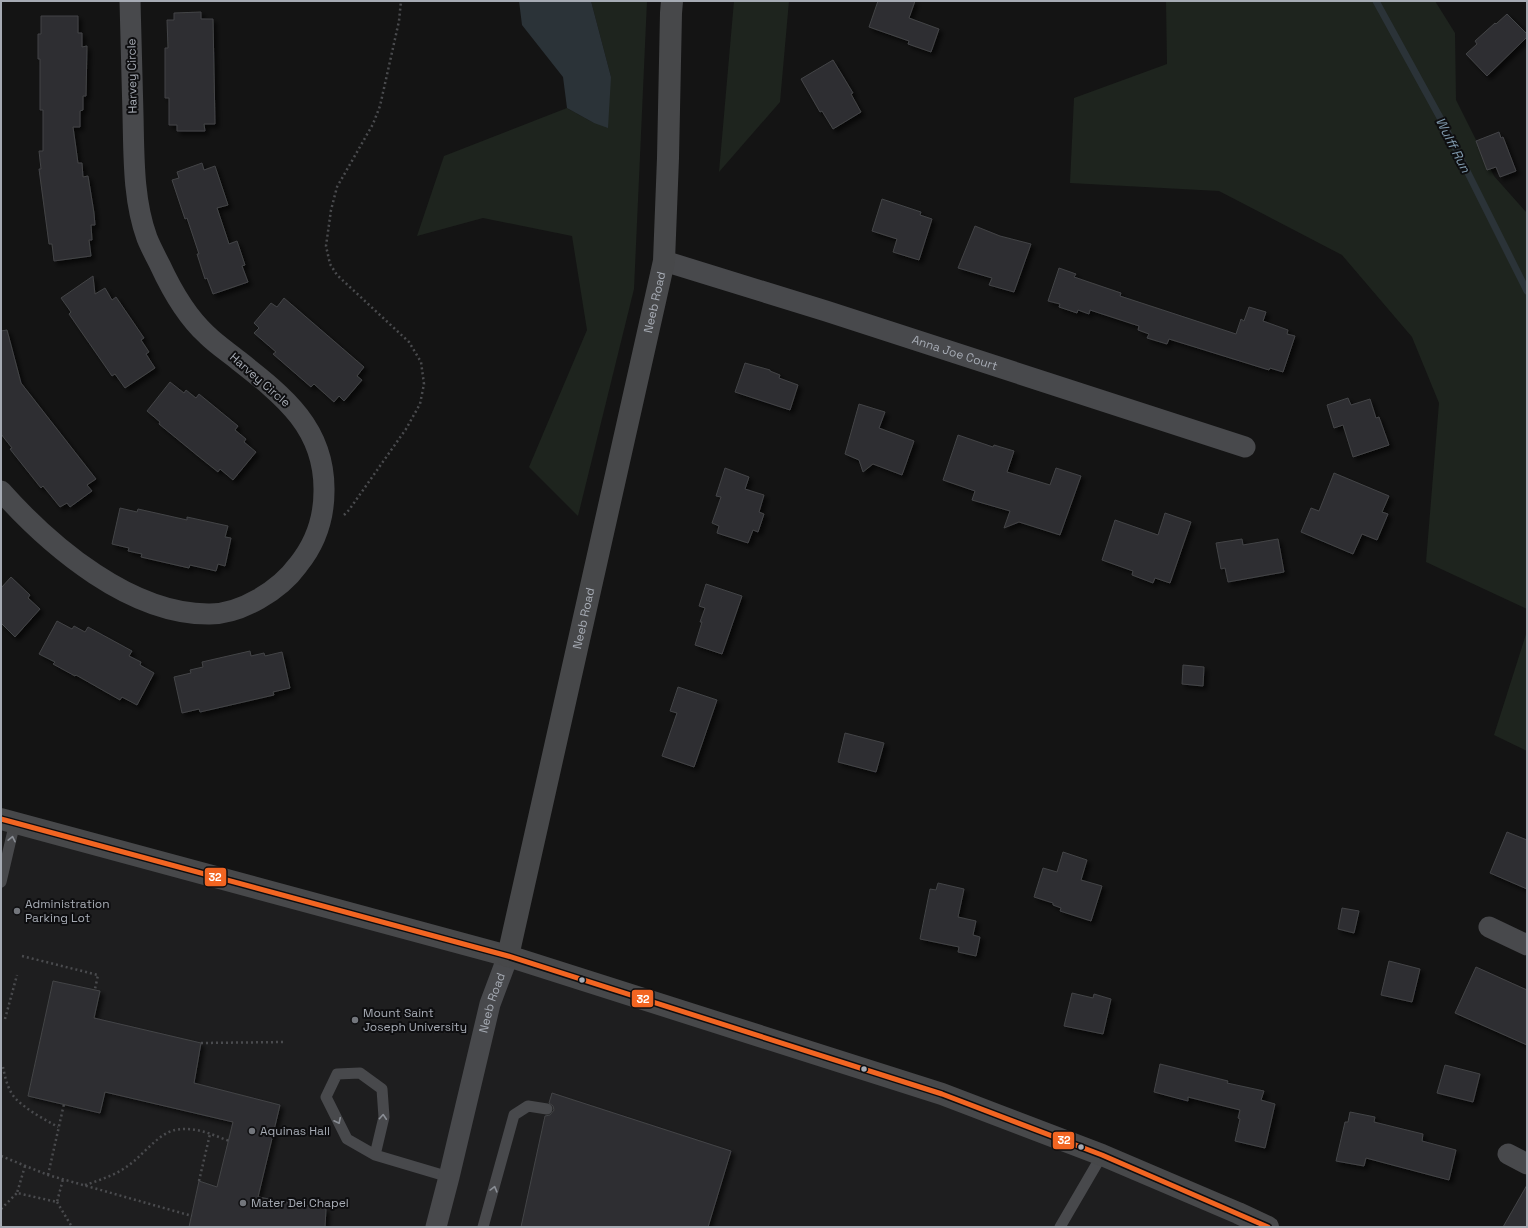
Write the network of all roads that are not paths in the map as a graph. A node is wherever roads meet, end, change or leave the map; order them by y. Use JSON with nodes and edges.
{"nodes":[{"id":1,"x":130,"y":1,"type":"edge"},
{"id":2,"x":672,"y":1,"type":"edge"},
{"id":3,"x":664,"y":261,"type":"junction"},
{"id":4,"x":1245,"y":447,"type":"dead end"},
{"id":5,"x":1,"y":492,"type":"edge"},
{"id":6,"x":8,"y":821,"type":"edge"},
{"id":7,"x":1,"y":882,"type":"edge"},
{"id":8,"x":1488,"y":927,"type":"dead end"},
{"id":9,"x":1527,"y":945,"type":"edge"},
{"id":10,"x":508,"y":956,"type":"junction"},
{"id":11,"x":547,"y":1109,"type":"dead end"},
{"id":12,"x":1508,"y":1154,"type":"dead end"},
{"id":13,"x":375,"y":1155,"type":"junction"},
{"id":14,"x":1102,"y":1155,"type":"junction"},
{"id":15,"x":1527,"y":1164,"type":"edge"},
{"id":16,"x":449,"y":1178,"type":"junction"},
{"id":17,"x":436,"y":1227,"type":"edge"},
{"id":18,"x":485,"y":1227,"type":"edge"},
{"id":19,"x":1060,"y":1227,"type":"edge"},
{"id":20,"x":1268,"y":1227,"type":"edge"}],
"edges":[{"from":1,"to":5,"type":"street","name":"Harvey Circle"},
{"from":2,"to":3,"type":"street","name":"Neeb Road"},
{"from":3,"to":4,"type":"street","name":"Anna Joe Court"},
{"from":3,"to":10,"type":"street","name":"Neeb Road"},
{"from":7,"to":6,"type":"lane","one_way":true},
{"from":6,"to":10,"type":"street"},
{"from":8,"to":9,"type":"street"},
{"from":10,"to":14,"type":"street"},
{"from":10,"to":16,"type":"street","name":"Neeb Road"},
{"from":18,"to":11,"type":"lane","one_way":true},
{"from":12,"to":15,"type":"street"},
{"from":13,"to":13,"type":"lane","one_way":true},
{"from":13,"to":16,"type":"lane"},
{"from":14,"to":19,"type":"lane"},
{"from":14,"to":20,"type":"street"},
{"from":16,"to":17,"type":"street","name":"Neeb Road"}]}
